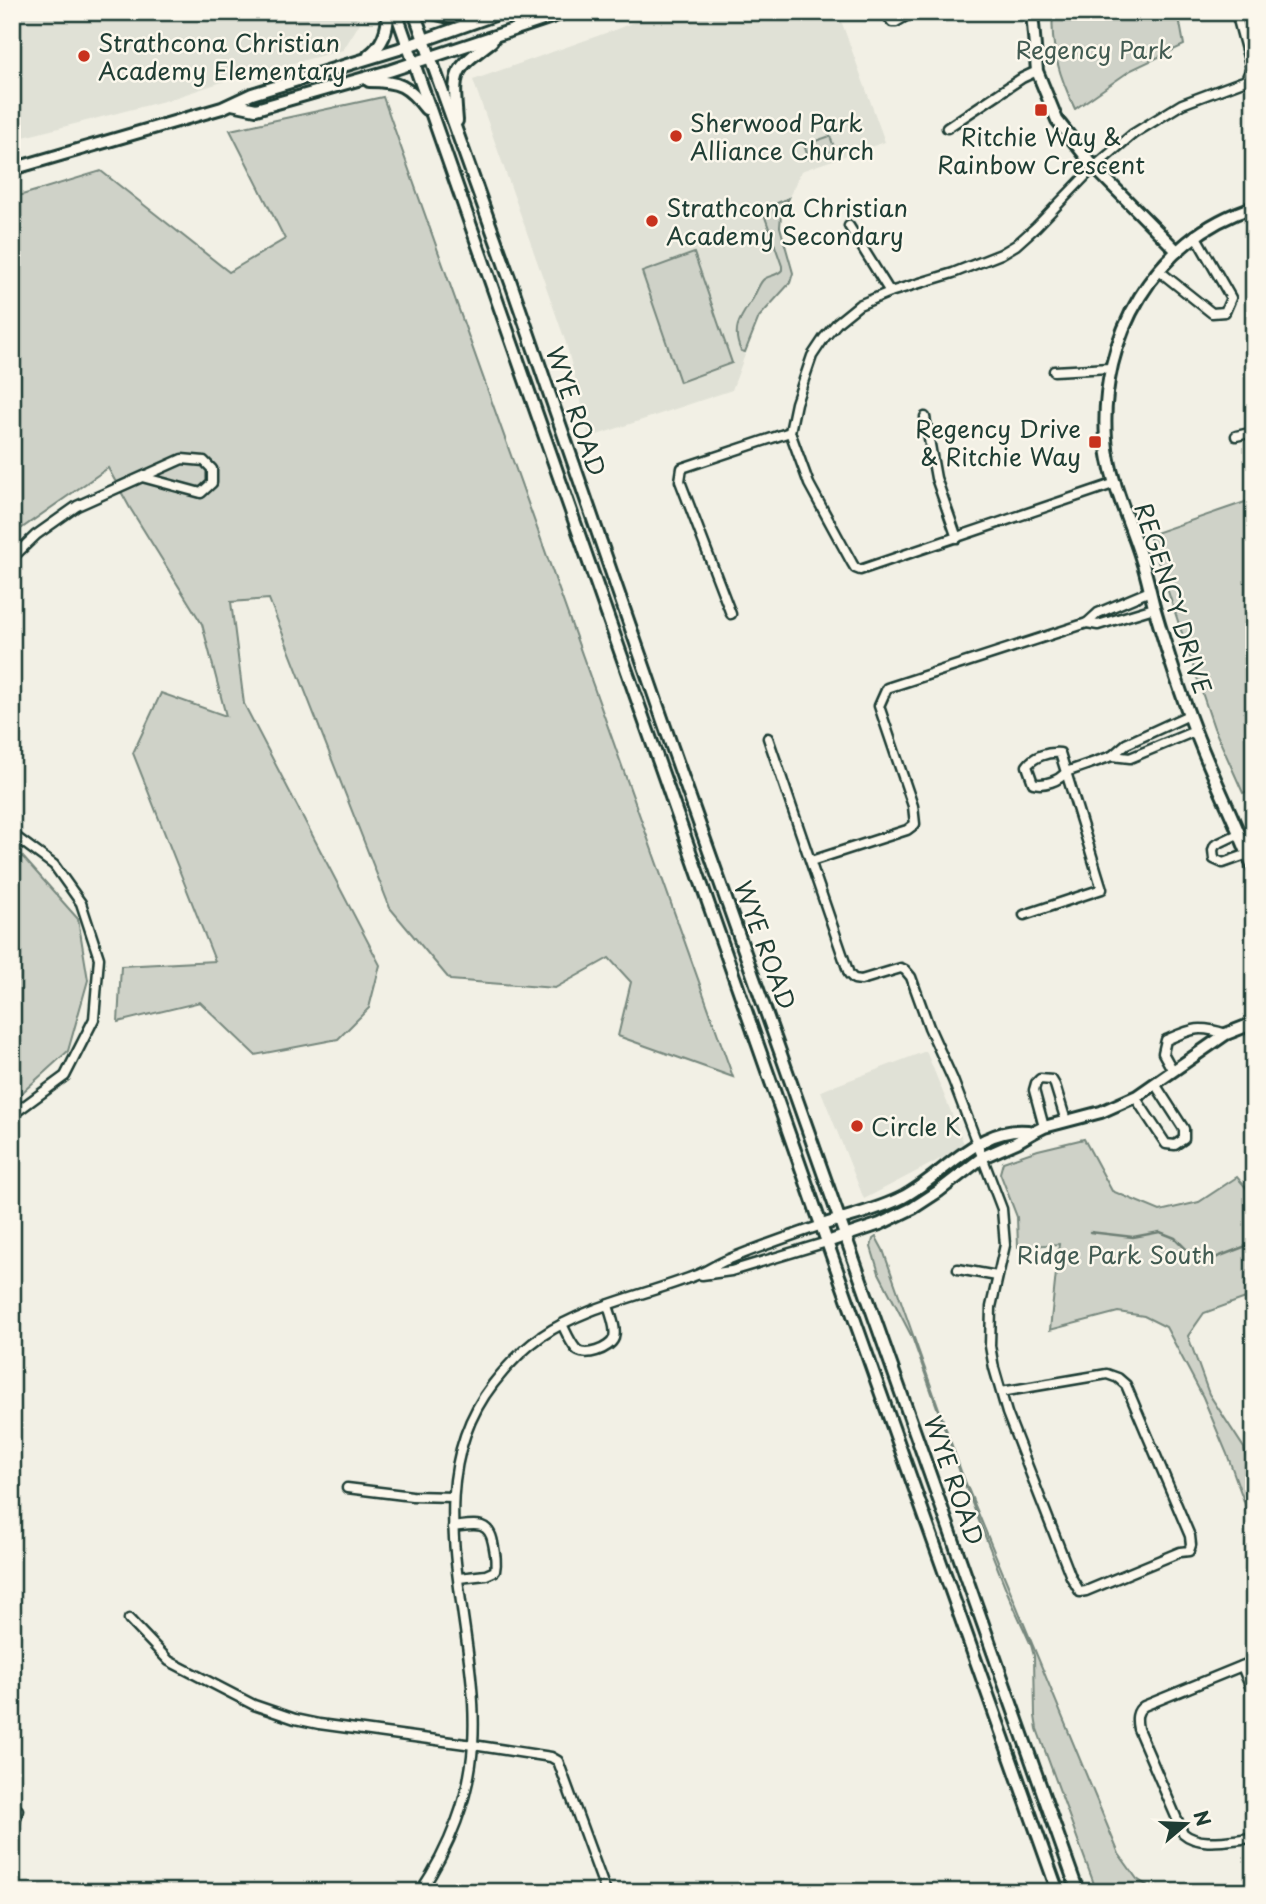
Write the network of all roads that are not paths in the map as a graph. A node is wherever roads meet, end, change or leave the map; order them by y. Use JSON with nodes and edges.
{"nodes":[{"id":1,"x":388,"y":12,"type":"edge"},
{"id":2,"x":396,"y":12,"type":"edge"},
{"id":3,"x":414,"y":12,"type":"edge"},
{"id":4,"x":428,"y":12,"type":"edge"},
{"id":5,"x":503,"y":12,"type":"edge"},
{"id":6,"x":567,"y":12,"type":"edge"},
{"id":7,"x":885,"y":12,"type":"edge"},
{"id":8,"x":913,"y":12,"type":"edge"},
{"id":9,"x":1032,"y":12,"type":"edge"},
{"id":10,"x":1236,"y":12,"type":"edge"},
{"id":11,"x":491,"y":17,"type":"junction"},
{"id":12,"x":498,"y":36,"type":"junction"},
{"id":13,"x":425,"y":40,"type":"junction"},
{"id":14,"x":407,"y":46,"type":"junction"},
{"id":15,"x":431,"y":58,"type":"junction"},
{"id":16,"x":361,"y":61,"type":"junction"},
{"id":17,"x":414,"y":64,"type":"junction"},
{"id":18,"x":1037,"y":71,"type":"junction"},
{"id":19,"x":359,"y":80,"type":"junction"},
{"id":20,"x":232,"y":104,"type":"junction"},
{"id":21,"x":432,"y":115,"type":"junction"},
{"id":22,"x":947,"y":128,"type":"dead end"},
{"id":23,"x":457,"y":135,"type":"junction"},
{"id":24,"x":1094,"y":167,"type":"junction"},
{"id":25,"x":12,"y":169,"type":"edge"},
{"id":26,"x":1254,"y":207,"type":"edge"},
{"id":27,"x":849,"y":226,"type":"dead end"},
{"id":28,"x":1195,"y":236,"type":"junction"},
{"id":29,"x":1177,"y":251,"type":"junction"},
{"id":30,"x":1158,"y":270,"type":"junction"},
{"id":31,"x":890,"y":292,"type":"junction"},
{"id":32,"x":1110,"y":368,"type":"junction"},
{"id":33,"x":1054,"y":371,"type":"dead end"},
{"id":34,"x":925,"y":417,"type":"dead end"},
{"id":35,"x":790,"y":432,"type":"junction"},
{"id":36,"x":1254,"y":432,"type":"edge"},
{"id":37,"x":1236,"y":436,"type":"dead end"},
{"id":38,"x":142,"y":477,"type":"junction"},
{"id":39,"x":1116,"y":483,"type":"junction"},
{"id":40,"x":957,"y":538,"type":"junction"},
{"id":41,"x":12,"y":558,"type":"edge"},
{"id":42,"x":1150,"y":591,"type":"junction"},
{"id":43,"x":1154,"y":608,"type":"junction"},
{"id":44,"x":731,"y":614,"type":"dead end"},
{"id":45,"x":1087,"y":623,"type":"junction"},
{"id":46,"x":1189,"y":715,"type":"junction"},
{"id":47,"x":1195,"y":730,"type":"junction"},
{"id":48,"x":768,"y":738,"type":"dead end"},
{"id":49,"x":1112,"y":756,"type":"junction"},
{"id":50,"x":1066,"y":772,"type":"junction"},
{"id":51,"x":12,"y":834,"type":"edge"},
{"id":52,"x":1238,"y":834,"type":"junction"},
{"id":53,"x":1251,"y":853,"type":"edge"},
{"id":54,"x":811,"y":862,"type":"junction"},
{"id":55,"x":1254,"y":870,"type":"edge"},
{"id":56,"x":1024,"y":915,"type":"dead end"},
{"id":57,"x":1254,"y":1023,"type":"edge"},
{"id":58,"x":1226,"y":1034,"type":"junction"},
{"id":59,"x":1173,"y":1071,"type":"junction"},
{"id":60,"x":1154,"y":1084,"type":"junction"},
{"id":61,"x":1135,"y":1097,"type":"junction"},
{"id":62,"x":12,"y":1115,"type":"edge"},
{"id":63,"x":1066,"y":1121,"type":"junction"},
{"id":64,"x":1039,"y":1129,"type":"junction"},
{"id":65,"x":977,"y":1144,"type":"junction"},
{"id":66,"x":983,"y":1157,"type":"junction"},
{"id":67,"x":841,"y":1219,"type":"junction"},
{"id":68,"x":822,"y":1225,"type":"junction"},
{"id":69,"x":847,"y":1235,"type":"junction"},
{"id":70,"x":827,"y":1242,"type":"junction"},
{"id":71,"x":958,"y":1269,"type":"dead end"},
{"id":72,"x":695,"y":1276,"type":"junction"},
{"id":73,"x":997,"y":1276,"type":"junction"},
{"id":74,"x":608,"y":1305,"type":"junction"},
{"id":75,"x":562,"y":1324,"type":"junction"},
{"id":76,"x":1001,"y":1392,"type":"junction"},
{"id":77,"x":347,"y":1488,"type":"dead end"},
{"id":78,"x":453,"y":1497,"type":"junction"},
{"id":79,"x":453,"y":1527,"type":"junction"},
{"id":80,"x":459,"y":1578,"type":"junction"},
{"id":81,"x":129,"y":1619,"type":"dead end"},
{"id":82,"x":1254,"y":1661,"type":"edge"},
{"id":83,"x":1242,"y":1666,"type":"junction"},
{"id":84,"x":1254,"y":1696,"type":"edge"},
{"id":85,"x":474,"y":1745,"type":"junction"},
{"id":86,"x":18,"y":1810,"type":"dead end"},
{"id":87,"x":12,"y":1835,"type":"edge"},
{"id":88,"x":1254,"y":1838,"type":"edge"},
{"id":89,"x":420,"y":1892,"type":"edge"},
{"id":90,"x":606,"y":1892,"type":"edge"},
{"id":91,"x":1058,"y":1892,"type":"edge"},
{"id":92,"x":1078,"y":1892,"type":"edge"}],
"edges":[{"from":1,"to":16,"type":"main road"},
{"from":2,"to":14,"type":"main road","name":"WYE ROAD"},
{"from":3,"to":13,"type":"main road","name":"WYE ROAD"},
{"from":4,"to":11,"type":"main road"},
{"from":5,"to":11,"type":"main road"},
{"from":6,"to":12,"type":"main road"},
{"from":7,"to":8,"type":"street"},
{"from":9,"to":18,"type":"main road"},
{"from":10,"to":24,"type":"street"},
{"from":11,"to":13,"type":"main road"},
{"from":12,"to":15,"type":"main road"},
{"from":12,"to":23,"type":"main road"},
{"from":13,"to":14,"type":"main road"},
{"from":13,"to":15,"type":"main road","name":"WYE ROAD"},
{"from":14,"to":16,"type":"main road"},
{"from":14,"to":17,"type":"main road","name":"WYE ROAD"},
{"from":15,"to":17,"type":"main road"},
{"from":15,"to":23,"type":"main road","name":"WYE ROAD"},
{"from":16,"to":20,"type":"main road"},
{"from":17,"to":19,"type":"main road"},
{"from":17,"to":21,"type":"main road","name":"WYE ROAD"},
{"from":18,"to":22,"type":"street"},
{"from":18,"to":24,"type":"main road"},
{"from":19,"to":20,"type":"main road"},
{"from":19,"to":21,"type":"main road"},
{"from":20,"to":25,"type":"main road"},
{"from":21,"to":68,"type":"main road","name":"WYE ROAD"},
{"from":23,"to":67,"type":"main road","name":"WYE ROAD"},
{"from":24,"to":29,"type":"main road"},
{"from":24,"to":31,"type":"street"},
{"from":26,"to":28,"type":"main road","name":"REGENCY DRIVE"},
{"from":27,"to":31,"type":"street"},
{"from":28,"to":29,"type":"main road","name":"REGENCY DRIVE"},
{"from":28,"to":30,"type":"street"},
{"from":29,"to":30,"type":"main road","name":"REGENCY DRIVE"},
{"from":30,"to":32,"type":"main road","name":"REGENCY DRIVE"},
{"from":31,"to":35,"type":"street"},
{"from":32,"to":33,"type":"street"},
{"from":32,"to":39,"type":"main road","name":"REGENCY DRIVE"},
{"from":34,"to":40,"type":"street"},
{"from":35,"to":40,"type":"street"},
{"from":35,"to":44,"type":"street"},
{"from":36,"to":37,"type":"street"},
{"from":38,"to":38,"type":"street"},
{"from":38,"to":41,"type":"street"},
{"from":39,"to":40,"type":"street"},
{"from":39,"to":42,"type":"main road","name":"REGENCY DRIVE"},
{"from":42,"to":43,"type":"main road","name":"REGENCY DRIVE"},
{"from":42,"to":45,"type":"street"},
{"from":43,"to":45,"type":"street"},
{"from":43,"to":46,"type":"main road","name":"REGENCY DRIVE"},
{"from":45,"to":54,"type":"street"},
{"from":46,"to":47,"type":"main road","name":"REGENCY DRIVE"},
{"from":46,"to":49,"type":"street"},
{"from":47,"to":49,"type":"street"},
{"from":47,"to":52,"type":"main road","name":"REGENCY DRIVE"},
{"from":48,"to":54,"type":"street"},
{"from":49,"to":50,"type":"street"},
{"from":50,"to":50,"type":"street"},
{"from":50,"to":56,"type":"street"},
{"from":51,"to":62,"type":"street"},
{"from":52,"to":53,"type":"main road","name":"REGENCY DRIVE"},
{"from":52,"to":53,"type":"street"},
{"from":53,"to":55,"type":"main road","name":"REGENCY DRIVE"},
{"from":54,"to":65,"type":"street"},
{"from":57,"to":58,"type":"main road"},
{"from":58,"to":59,"type":"main road"},
{"from":58,"to":59,"type":"street"},
{"from":59,"to":60,"type":"main road"},
{"from":60,"to":61,"type":"main road"},
{"from":60,"to":61,"type":"street"},
{"from":61,"to":63,"type":"main road"},
{"from":63,"to":64,"type":"main road"},
{"from":63,"to":64,"type":"street"},
{"from":64,"to":65,"type":"main road"},
{"from":64,"to":66,"type":"main road"},
{"from":65,"to":66,"type":"street"},
{"from":65,"to":67,"type":"main road"},
{"from":66,"to":69,"type":"main road"},
{"from":66,"to":73,"type":"street"},
{"from":67,"to":68,"type":"main road"},
{"from":67,"to":69,"type":"main road","name":"WYE ROAD"},
{"from":68,"to":70,"type":"main road","name":"WYE ROAD"},
{"from":68,"to":72,"type":"street"},
{"from":69,"to":70,"type":"main road"},
{"from":69,"to":92,"type":"main road","name":"WYE ROAD"},
{"from":70,"to":72,"type":"street"},
{"from":70,"to":91,"type":"main road","name":"WYE ROAD"},
{"from":71,"to":73,"type":"street"},
{"from":72,"to":74,"type":"street"},
{"from":73,"to":76,"type":"street"},
{"from":74,"to":75,"type":"street"},
{"from":74,"to":75,"type":"street"},
{"from":75,"to":78,"type":"street"},
{"from":76,"to":76,"type":"street"},
{"from":77,"to":78,"type":"street"},
{"from":78,"to":79,"type":"street"},
{"from":79,"to":80,"type":"street"},
{"from":79,"to":80,"type":"street"},
{"from":80,"to":85,"type":"street"},
{"from":81,"to":85,"type":"street"},
{"from":82,"to":83,"type":"street"},
{"from":83,"to":84,"type":"street"},
{"from":83,"to":88,"type":"street"},
{"from":85,"to":89,"type":"street"},
{"from":85,"to":90,"type":"street"},
{"from":86,"to":87,"type":"street"}]}
